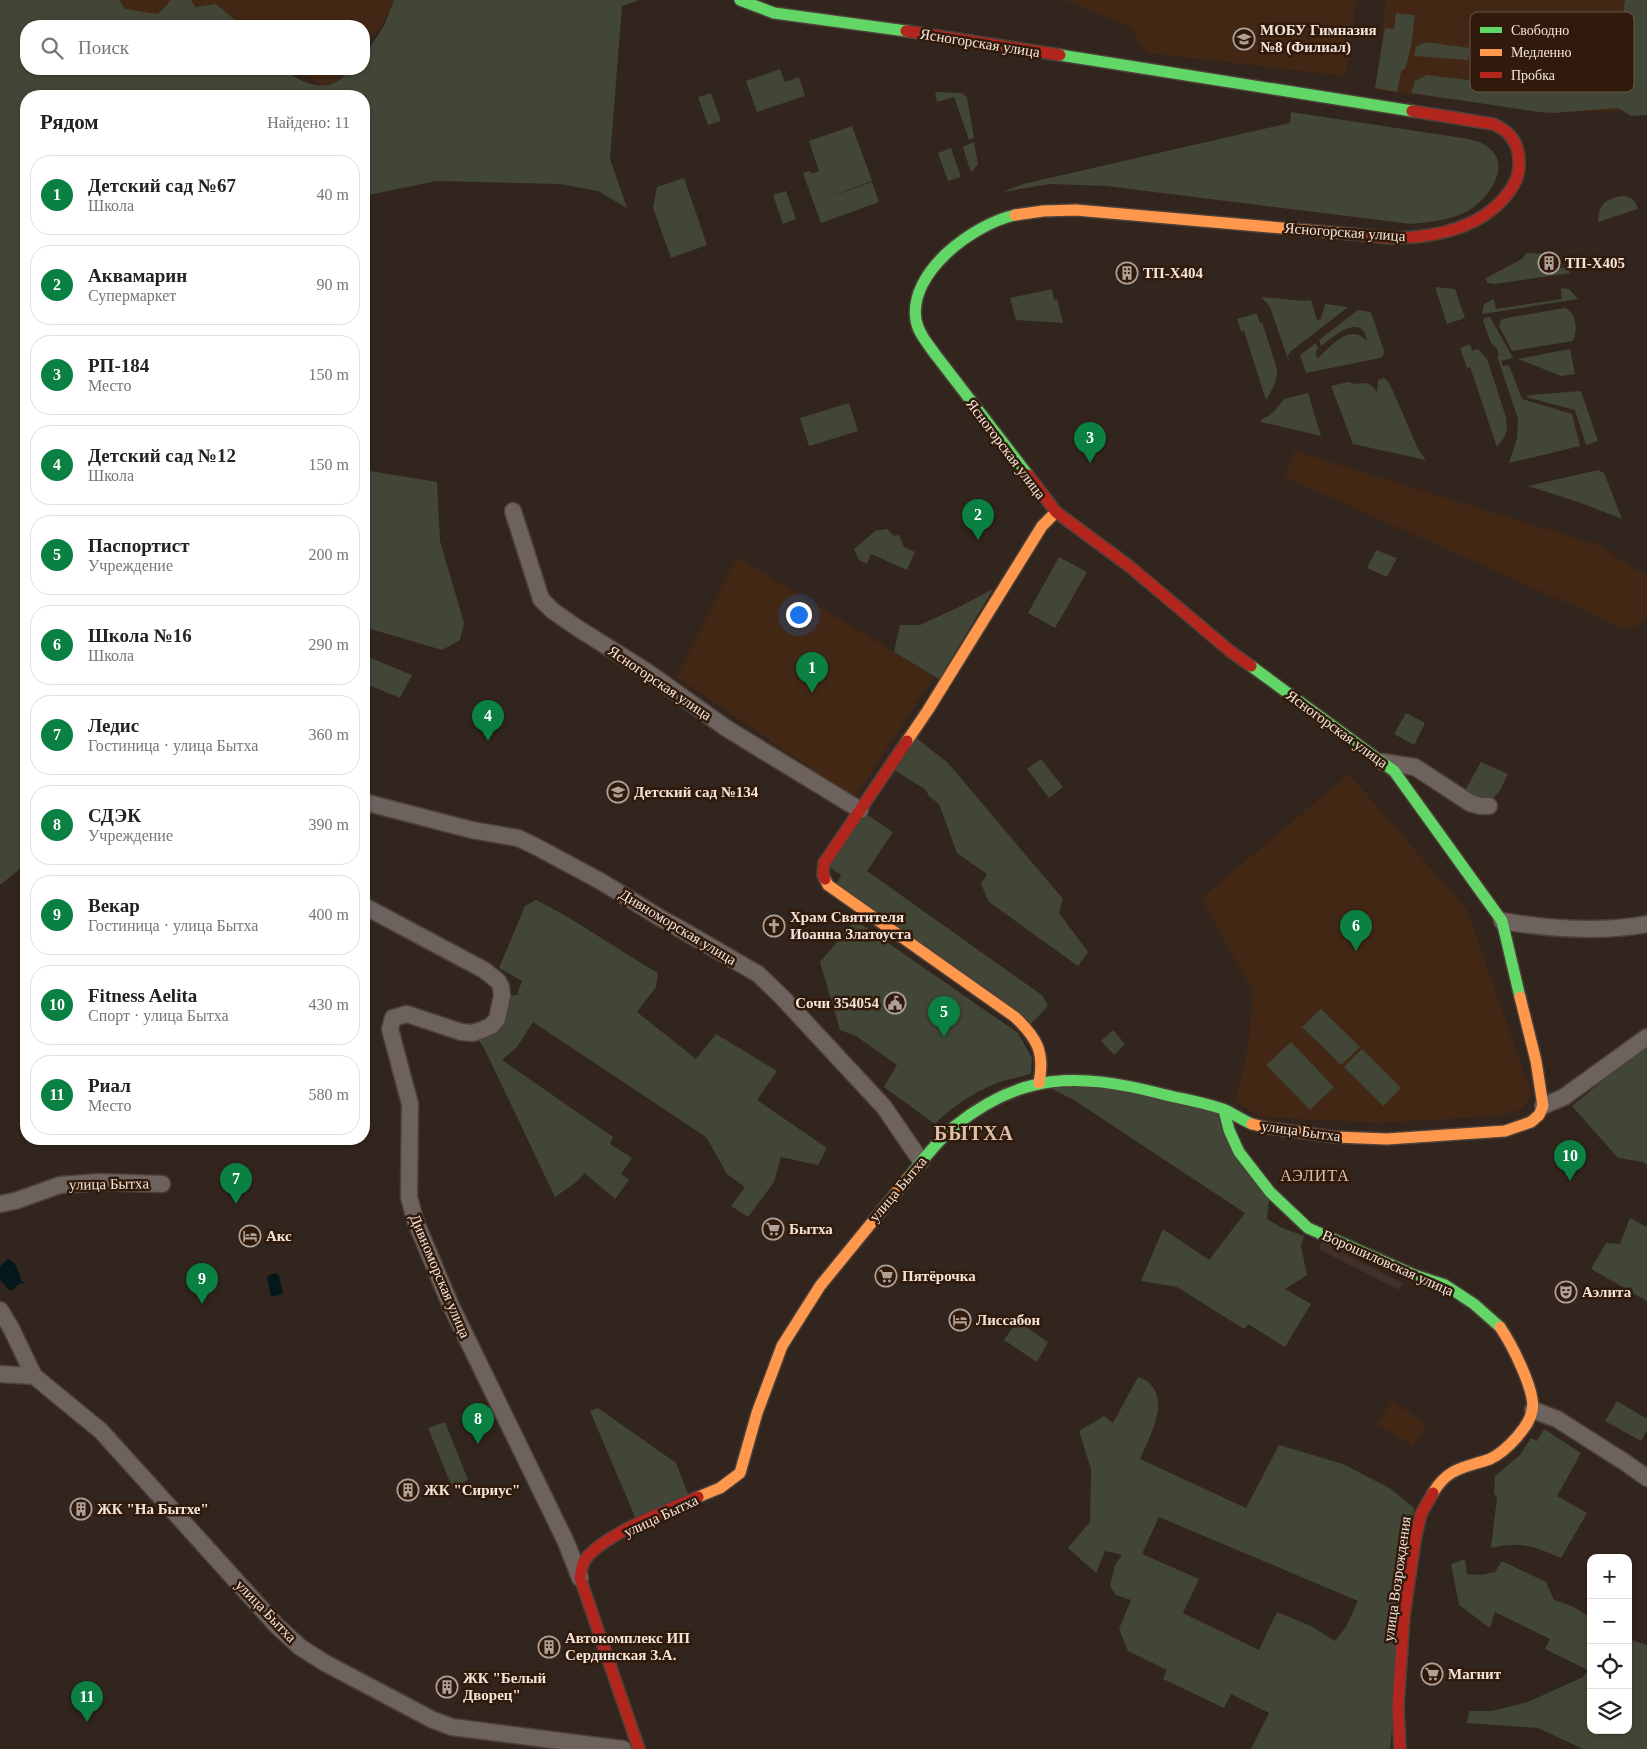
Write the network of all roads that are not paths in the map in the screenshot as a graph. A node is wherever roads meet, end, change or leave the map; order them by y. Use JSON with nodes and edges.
{"nodes":[{"id":1,"x":740,"y":0,"type":"edge"},
{"id":2,"x":513,"y":512,"type":"dead end"},
{"id":3,"x":1056,"y":512,"type":"junction"},
{"id":4,"x":1383,"y":762,"type":"junction"},
{"id":5,"x":370,"y":804,"type":"edge"},
{"id":6,"x":1489,"y":806,"type":"dead end"},
{"id":7,"x":860,"y":810,"type":"junction"},
{"id":8,"x":370,"y":909,"type":"edge"},
{"id":9,"x":1502,"y":921,"type":"junction"},
{"id":10,"x":1647,"y":924,"type":"edge"},
{"id":11,"x":1646,"y":1039,"type":"edge"},
{"id":12,"x":1039,"y":1083,"type":"junction"},
{"id":13,"x":1544,"y":1106,"type":"junction"},
{"id":14,"x":1224,"y":1110,"type":"junction"},
{"id":15,"x":921,"y":1161,"type":"junction"},
{"id":16,"x":162,"y":1184,"type":"dead end"},
{"id":17,"x":0,"y":1204,"type":"edge"},
{"id":18,"x":0,"y":1310,"type":"edge"},
{"id":19,"x":0,"y":1374,"type":"edge"},
{"id":20,"x":34,"y":1376,"type":"junction"},
{"id":21,"x":1533,"y":1410,"type":"junction"},
{"id":22,"x":1647,"y":1478,"type":"edge"},
{"id":23,"x":580,"y":1578,"type":"junction"},
{"id":24,"x":623,"y":1749,"type":"edge"},
{"id":25,"x":639,"y":1749,"type":"edge"},
{"id":26,"x":1400,"y":1749,"type":"edge"}],
"edges":[{"from":1,"to":3,"type":"street","name":"Ясногорская улица"},
{"from":2,"to":7,"type":"street","name":"Ясногорская улица"},
{"from":3,"to":4,"type":"street","name":"Ясногорская улица"},
{"from":3,"to":7,"type":"street","name":"Ясногорская улица"},
{"from":4,"to":6,"type":"street"},
{"from":4,"to":9,"type":"street","name":"Ясногорская улица"},
{"from":5,"to":15,"type":"street","name":"Дивноморская улица"},
{"from":7,"to":12,"type":"street","name":"Ясногорская улица"},
{"from":8,"to":23,"type":"street","name":"Дивноморская улица"},
{"from":9,"to":10,"type":"street"},
{"from":9,"to":13,"type":"street","name":"Ясногорская улица"},
{"from":11,"to":13,"type":"street","name":"улица Бытха"},
{"from":12,"to":14,"type":"street","name":"улица Бытха"},
{"from":12,"to":15,"type":"street","name":"улица Бытха"},
{"from":13,"to":14,"type":"street","name":"улица Бытха"},
{"from":14,"to":21,"type":"street","name":"Ворошиловская улица"},
{"from":15,"to":23,"type":"street","name":"улица Бытха"},
{"from":16,"to":17,"type":"street","name":"улица Бытха"},
{"from":18,"to":20,"type":"street"},
{"from":19,"to":20,"type":"street"},
{"from":20,"to":24,"type":"street","name":"улица Бытха"},
{"from":21,"to":22,"type":"street"},
{"from":21,"to":26,"type":"street","name":"улица Возрождения"},
{"from":23,"to":25,"type":"street"}]}
